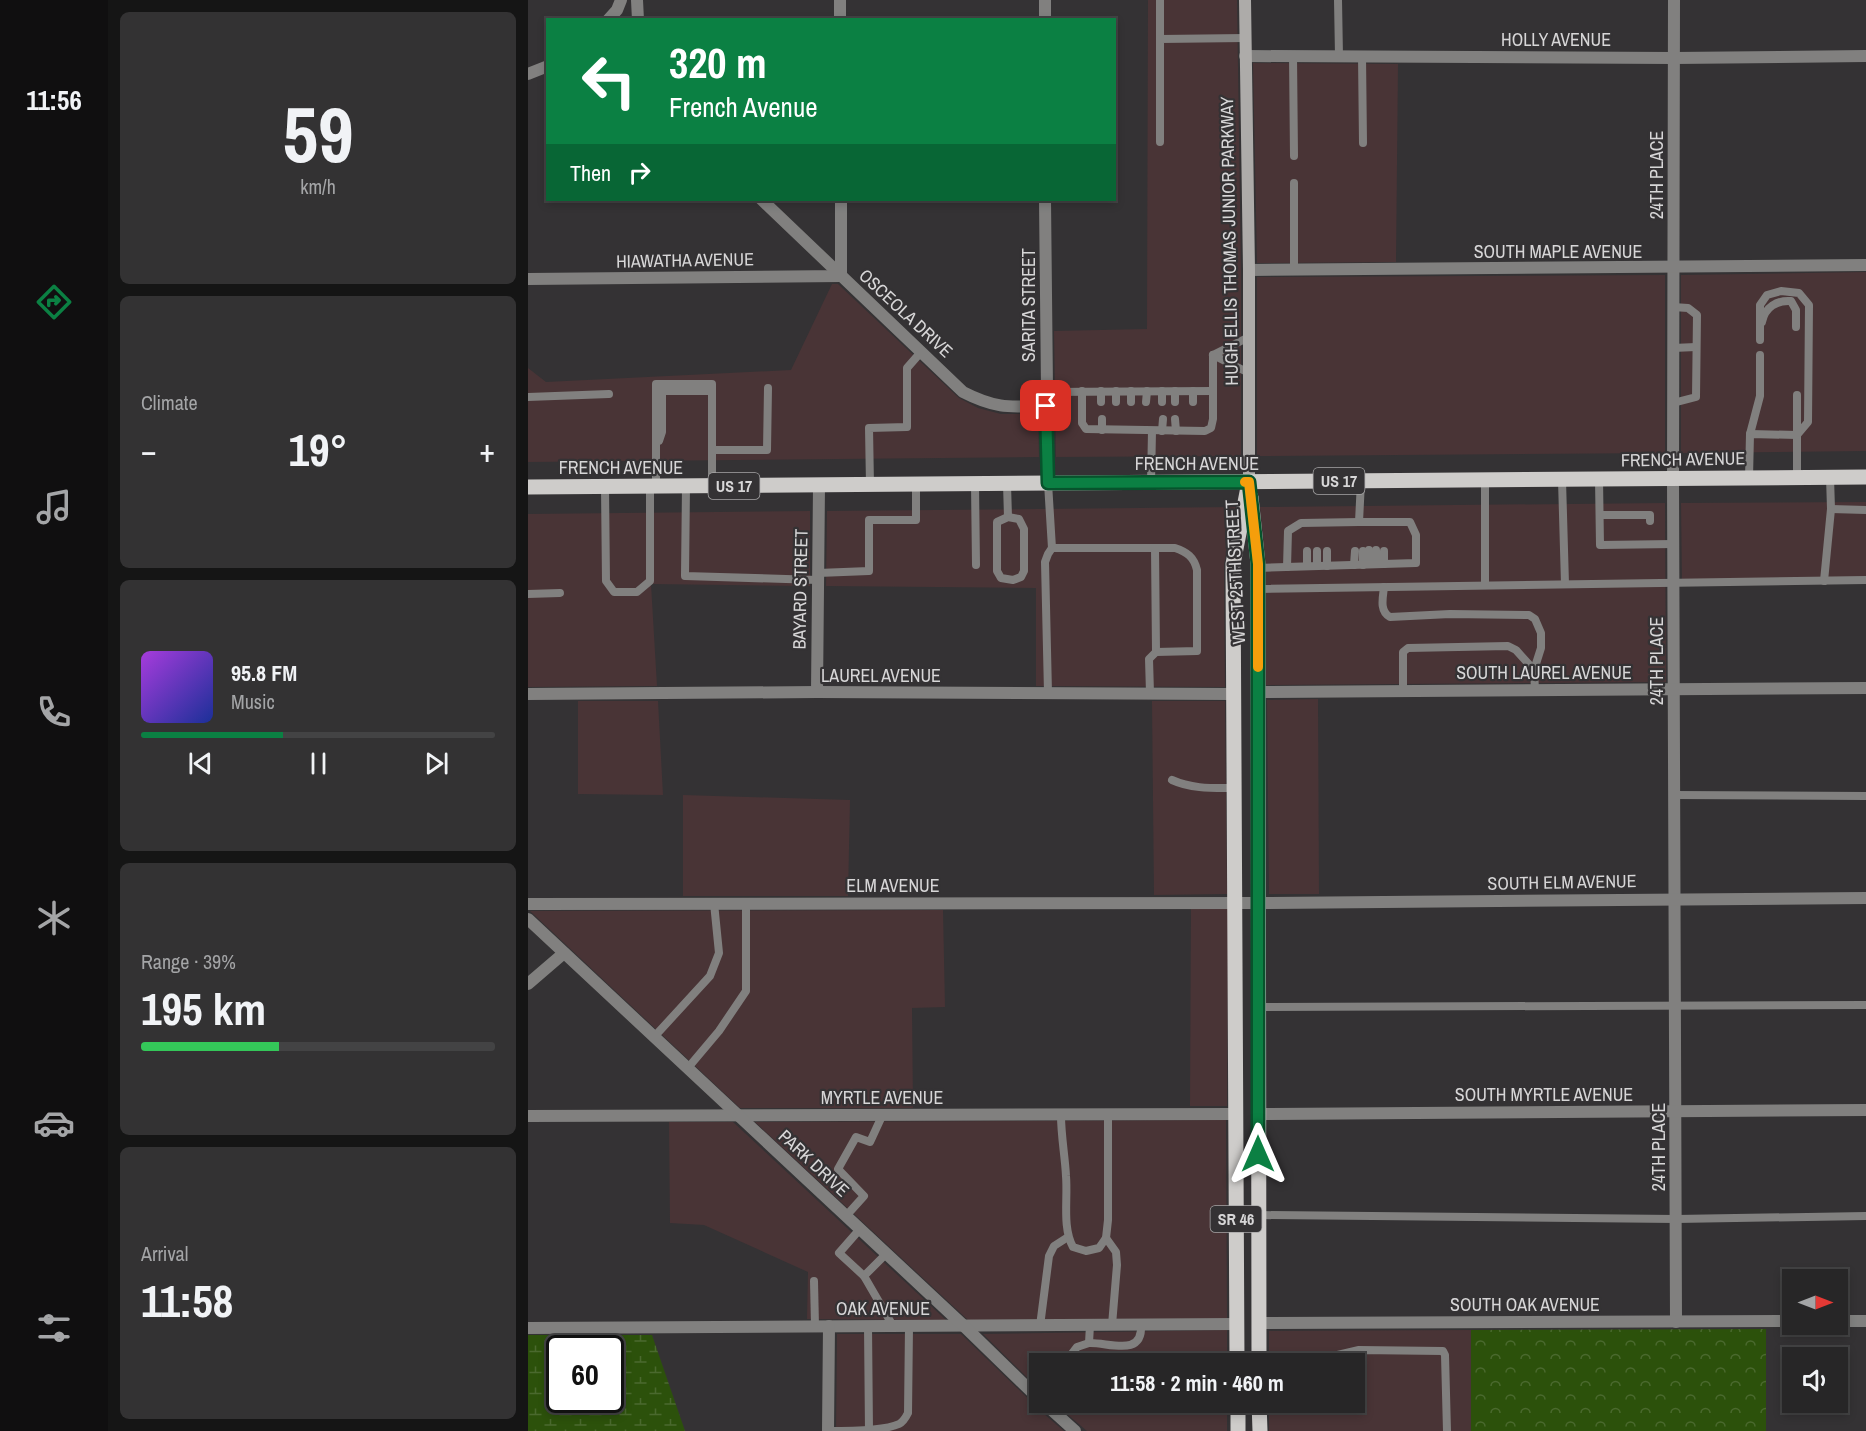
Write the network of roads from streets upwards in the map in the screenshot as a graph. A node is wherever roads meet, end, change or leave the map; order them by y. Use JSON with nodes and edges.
{"nodes":[{"id":1,"x":621,"y":0,"type":"edge"},
{"id":2,"x":637,"y":0,"type":"edge"},
{"id":3,"x":840,"y":0,"type":"edge"},
{"id":4,"x":1045,"y":0,"type":"edge"},
{"id":5,"x":1245,"y":0,"type":"edge"},
{"id":6,"x":1674,"y":0,"type":"edge"},
{"id":7,"x":610,"y":18,"type":"edge"},
{"id":8,"x":638,"y":18,"type":"edge"},
{"id":9,"x":840,"y":18,"type":"edge"},
{"id":10,"x":1045,"y":18,"type":"edge"},
{"id":11,"x":1245,"y":56,"type":"junction"},
{"id":12,"x":1866,"y":56,"type":"edge"},
{"id":13,"x":1674,"y":58,"type":"junction"},
{"id":14,"x":546,"y":67,"type":"edge"},
{"id":15,"x":528,"y":74,"type":"edge"},
{"id":16,"x":546,"y":75,"type":"edge"},
{"id":17,"x":763,"y":201,"type":"edge"},
{"id":18,"x":841,"y":201,"type":"edge"},
{"id":19,"x":1045,"y":201,"type":"edge"},
{"id":20,"x":1866,"y":265,"type":"edge"},
{"id":21,"x":1673,"y":268,"type":"junction"},
{"id":22,"x":1249,"y":270,"type":"junction"},
{"id":23,"x":842,"y":276,"type":"junction"},
{"id":24,"x":528,"y":279,"type":"edge"},
{"id":25,"x":1046,"y":406,"type":"junction"},
{"id":26,"x":1866,"y":477,"type":"edge"},
{"id":27,"x":1673,"y":479,"type":"junction"},
{"id":28,"x":1249,"y":482,"type":"junction"},
{"id":29,"x":1048,"y":483,"type":"junction"},
{"id":30,"x":819,"y":486,"type":"junction"},
{"id":31,"x":528,"y":487,"type":"edge"},
{"id":32,"x":1866,"y":688,"type":"edge"},
{"id":33,"x":1674,"y":689,"type":"junction"},
{"id":34,"x":817,"y":692,"type":"junction"},
{"id":35,"x":1258,"y":692,"type":"junction"},
{"id":36,"x":528,"y":694,"type":"edge"},
{"id":37,"x":1233,"y":694,"type":"junction"},
{"id":38,"x":1866,"y":898,"type":"edge"},
{"id":39,"x":1674,"y":899,"type":"junction"},
{"id":40,"x":1234,"y":903,"type":"junction"},
{"id":41,"x":1259,"y":903,"type":"junction"},
{"id":42,"x":528,"y":904,"type":"edge"},
{"id":43,"x":528,"y":919,"type":"edge"},
{"id":44,"x":564,"y":953,"type":"junction"},
{"id":45,"x":528,"y":984,"type":"edge"},
{"id":46,"x":1866,"y":1110,"type":"edge"},
{"id":47,"x":1675,"y":1111,"type":"junction"},
{"id":48,"x":1236,"y":1114,"type":"junction"},
{"id":49,"x":1258,"y":1114,"type":"junction"},
{"id":50,"x":736,"y":1115,"type":"junction"},
{"id":51,"x":528,"y":1116,"type":"edge"},
{"id":52,"x":1258,"y":1215,"type":"junction"},
{"id":53,"x":1782,"y":1321,"type":"edge"},
{"id":54,"x":1848,"y":1321,"type":"edge"},
{"id":55,"x":1866,"y":1321,"type":"edge"},
{"id":56,"x":1676,"y":1322,"type":"junction"},
{"id":57,"x":1258,"y":1323,"type":"junction"},
{"id":58,"x":1237,"y":1324,"type":"junction"},
{"id":59,"x":829,"y":1326,"type":"junction"},
{"id":60,"x":965,"y":1327,"type":"junction"},
{"id":61,"x":528,"y":1328,"type":"edge"},
{"id":62,"x":1237,"y":1353,"type":"edge"},
{"id":63,"x":1259,"y":1353,"type":"edge"},
{"id":64,"x":1029,"y":1389,"type":"edge"},
{"id":65,"x":1055,"y":1413,"type":"edge"},
{"id":66,"x":1238,"y":1413,"type":"edge"},
{"id":67,"x":1259,"y":1413,"type":"edge"},
{"id":68,"x":828,"y":1431,"type":"edge"},
{"id":69,"x":1076,"y":1431,"type":"edge"},
{"id":70,"x":1238,"y":1431,"type":"edge"},
{"id":71,"x":1260,"y":1431,"type":"edge"}],
"edges":[{"from":1,"to":7,"type":"street"},
{"from":2,"to":8,"type":"street"},
{"from":3,"to":9,"type":"street"},
{"from":4,"to":10,"type":"street"},
{"from":5,"to":11,"type":"main road","name":"HUGH ELLIS THOMAS JUNIOR PARKWAY"},
{"from":6,"to":13,"type":"street","name":"24TH PLACE"},
{"from":11,"to":13,"type":"street","name":"HOLLY AVENUE"},
{"from":11,"to":22,"type":"main road","name":"HUGH ELLIS THOMAS JUNIOR PARKWAY"},
{"from":12,"to":13,"type":"street","name":"HOLLY AVENUE"},
{"from":13,"to":21,"type":"street","name":"24TH PLACE"},
{"from":14,"to":15,"type":"street"},
{"from":15,"to":16,"type":"street"},
{"from":17,"to":23,"type":"street","name":"OSCEOLA DRIVE"},
{"from":18,"to":23,"type":"street"},
{"from":19,"to":25,"type":"street","name":"SARITA STREET"},
{"from":20,"to":21,"type":"street","name":"SOUTH MAPLE AVENUE"},
{"from":21,"to":22,"type":"street","name":"SOUTH MAPLE AVENUE"},
{"from":21,"to":27,"type":"street","name":"24TH PLACE"},
{"from":22,"to":28,"type":"main road","name":"HUGH ELLIS THOMAS JUNIOR PARKWAY"},
{"from":23,"to":24,"type":"street","name":"HIAWATHA AVENUE"},
{"from":23,"to":25,"type":"street","name":"OSCEOLA DRIVE"},
{"from":25,"to":29,"type":"street","name":"SARITA STREET"},
{"from":26,"to":27,"type":"main road","name":"FRENCH AVENUE","number":"US 17"},
{"from":27,"to":28,"type":"main road","name":"FRENCH AVENUE","number":"US 17"},
{"from":27,"to":33,"type":"street","name":"24TH PLACE"},
{"from":28,"to":29,"type":"main road","name":"FRENCH AVENUE","number":"US 17"},
{"from":28,"to":35,"type":"main road","name":"WEST 25TH STREET","number":"SR 46"},
{"from":28,"to":37,"type":"main road","name":"WEST 25TH STREET","number":"SR 46"},
{"from":29,"to":30,"type":"main road","name":"FRENCH AVENUE","number":"US 17"},
{"from":30,"to":31,"type":"main road","name":"FRENCH AVENUE","number":"US 17"},
{"from":30,"to":34,"type":"street","name":"BAYARD STREET"},
{"from":32,"to":33,"type":"street","name":"SOUTH LAUREL AVENUE"},
{"from":33,"to":35,"type":"street","name":"SOUTH LAUREL AVENUE"},
{"from":33,"to":39,"type":"street","name":"24TH PLACE"},
{"from":34,"to":36,"type":"street","name":"LAUREL AVENUE"},
{"from":34,"to":37,"type":"street","name":"LAUREL AVENUE"},
{"from":35,"to":41,"type":"main road","name":"WEST 25TH STREET","number":"SR 46"},
{"from":37,"to":40,"type":"main road","name":"WEST 25TH STREET","number":"SR 46"},
{"from":38,"to":39,"type":"street","name":"SOUTH ELM AVENUE"},
{"from":39,"to":41,"type":"street","name":"SOUTH ELM AVENUE"},
{"from":39,"to":47,"type":"street","name":"24TH PLACE"},
{"from":40,"to":41,"type":"street","name":"ELM AVENUE"},
{"from":40,"to":42,"type":"street","name":"ELM AVENUE"},
{"from":40,"to":48,"type":"main road","name":"WEST 25TH STREET","number":"SR 46"},
{"from":41,"to":49,"type":"main road","name":"WEST 25TH STREET","number":"SR 46"},
{"from":43,"to":44,"type":"street","name":"PARK DRIVE"},
{"from":44,"to":45,"type":"street"},
{"from":44,"to":50,"type":"street","name":"PARK DRIVE"},
{"from":46,"to":47,"type":"street","name":"SOUTH MYRTLE AVENUE"},
{"from":47,"to":49,"type":"street","name":"SOUTH MYRTLE AVENUE"},
{"from":47,"to":56,"type":"street","name":"24TH PLACE"},
{"from":48,"to":50,"type":"street","name":"MYRTLE AVENUE"},
{"from":48,"to":52,"type":"main road"},
{"from":48,"to":58,"type":"main road","name":"WEST 25TH STREET","number":"SR 46"},
{"from":49,"to":52,"type":"main road","name":"WEST 25TH STREET","number":"SR 46"},
{"from":50,"to":51,"type":"street","name":"MYRTLE AVENUE"},
{"from":50,"to":60,"type":"street","name":"PARK DRIVE"},
{"from":52,"to":57,"type":"main road","name":"WEST 25TH STREET","number":"SR 46"},
{"from":53,"to":56,"type":"street","name":"SOUTH OAK AVENUE"},
{"from":54,"to":55,"type":"street"},
{"from":56,"to":57,"type":"street","name":"SOUTH OAK AVENUE"},
{"from":57,"to":63,"type":"main road","name":"WEST 25TH STREET","number":"SR 46"},
{"from":58,"to":60,"type":"street","name":"OAK AVENUE"},
{"from":58,"to":62,"type":"main road","name":"WEST 25TH STREET","number":"SR 46"},
{"from":59,"to":60,"type":"street","name":"OAK AVENUE"},
{"from":59,"to":61,"type":"street","name":"OAK AVENUE"},
{"from":59,"to":68,"type":"street"},
{"from":60,"to":64,"type":"street","name":"PARK DRIVE"},
{"from":65,"to":69,"type":"street","name":"PARK DRIVE"},
{"from":66,"to":70,"type":"main road"},
{"from":67,"to":71,"type":"main road"}]}
